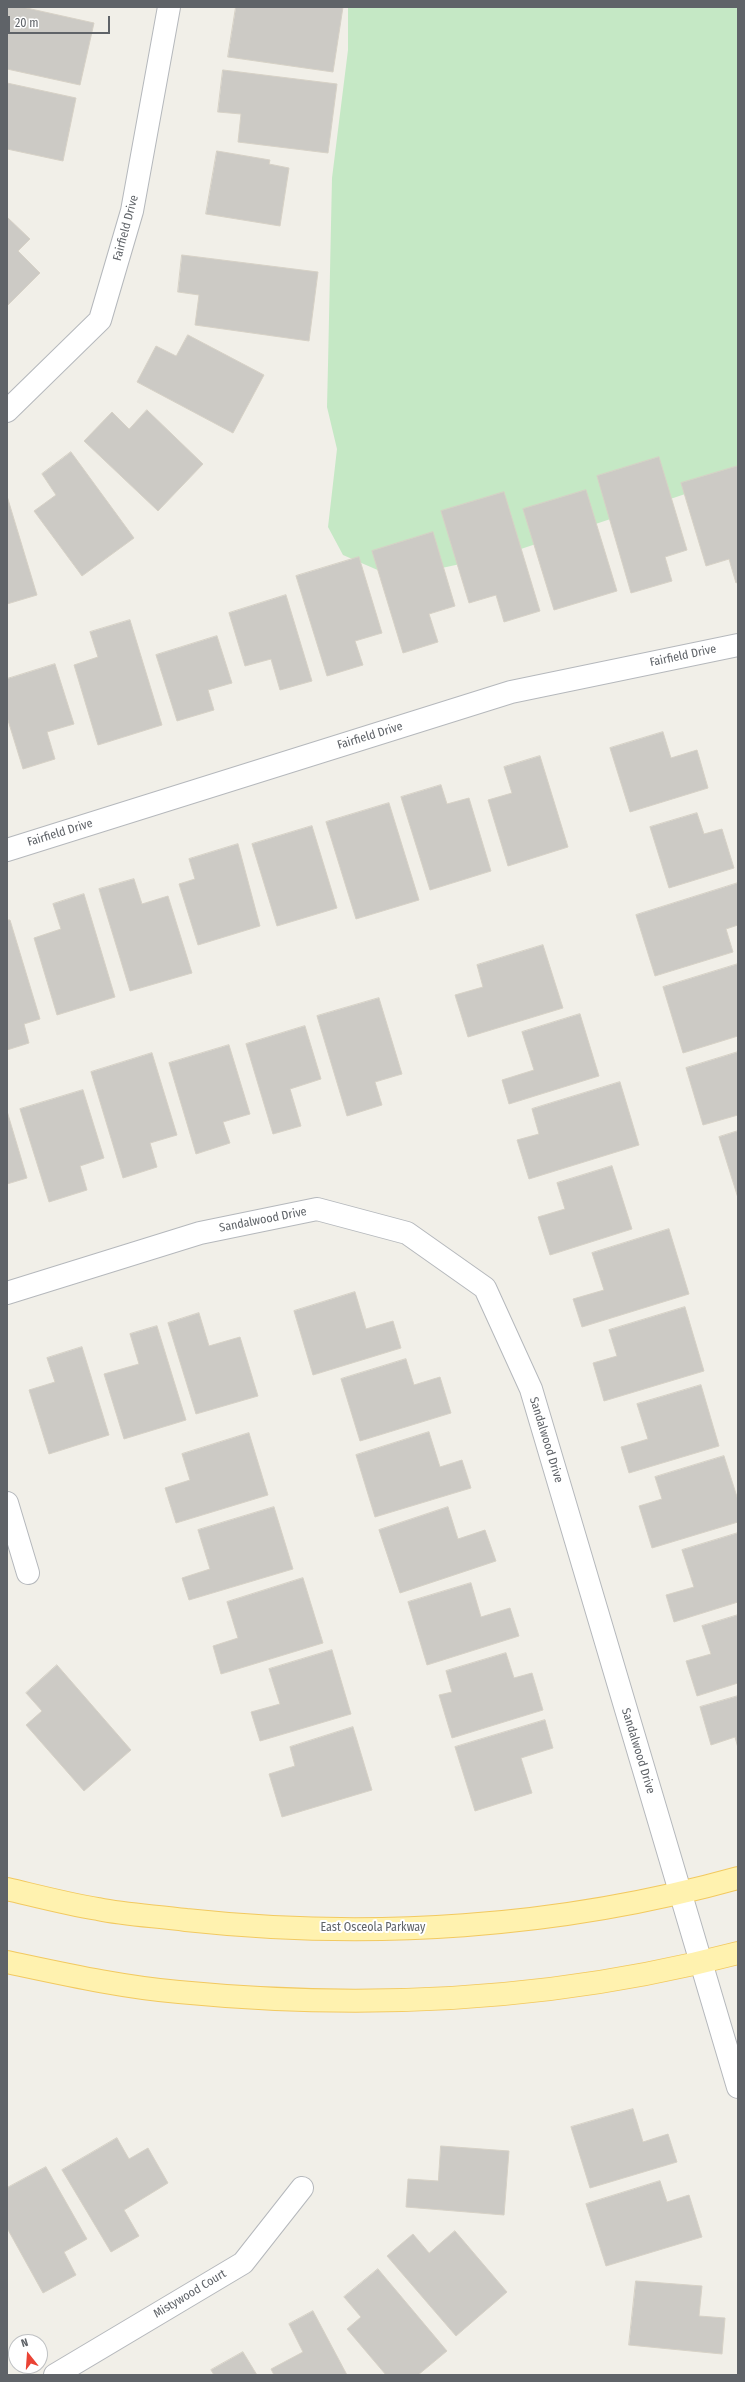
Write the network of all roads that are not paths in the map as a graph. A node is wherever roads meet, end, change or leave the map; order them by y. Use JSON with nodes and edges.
{"nodes":[{"id":1,"x":169,"y":7,"type":"edge"},
{"id":2,"x":7,"y":411,"type":"edge"},
{"id":3,"x":738,"y":645,"type":"edge"},
{"id":4,"x":7,"y":850,"type":"edge"},
{"id":5,"x":7,"y":1293,"type":"edge"},
{"id":6,"x":7,"y":1503,"type":"edge"},
{"id":7,"x":28,"y":1573,"type":"dead end"},
{"id":8,"x":738,"y":1878,"type":"edge"},
{"id":9,"x":7,"y":1889,"type":"edge"},
{"id":10,"x":680,"y":1894,"type":"junction"},
{"id":11,"x":738,"y":1953,"type":"edge"},
{"id":12,"x":7,"y":1962,"type":"edge"},
{"id":13,"x":701,"y":1963,"type":"junction"},
{"id":14,"x":738,"y":2087,"type":"edge"},
{"id":15,"x":302,"y":2188,"type":"dead end"},
{"id":16,"x":55,"y":2375,"type":"edge"}],
"edges":[{"from":1,"to":2,"type":"street","name":"Fairfield Drive"},
{"from":3,"to":4,"type":"street","name":"Fairfield Drive"},
{"from":5,"to":10,"type":"street","name":"Sandalwood Drive"},
{"from":6,"to":7,"type":"street"},
{"from":8,"to":10,"type":"main road","name":"East Osceola Parkway"},
{"from":9,"to":10,"type":"main road","name":"East Osceola Parkway"},
{"from":10,"to":13,"type":"street","name":"Sandalwood Drive"},
{"from":11,"to":13,"type":"main road"},
{"from":12,"to":13,"type":"main road"},
{"from":13,"to":14,"type":"street","name":"Sandalwood Drive"},
{"from":15,"to":16,"type":"street","name":"Mistywood Court"}]}
